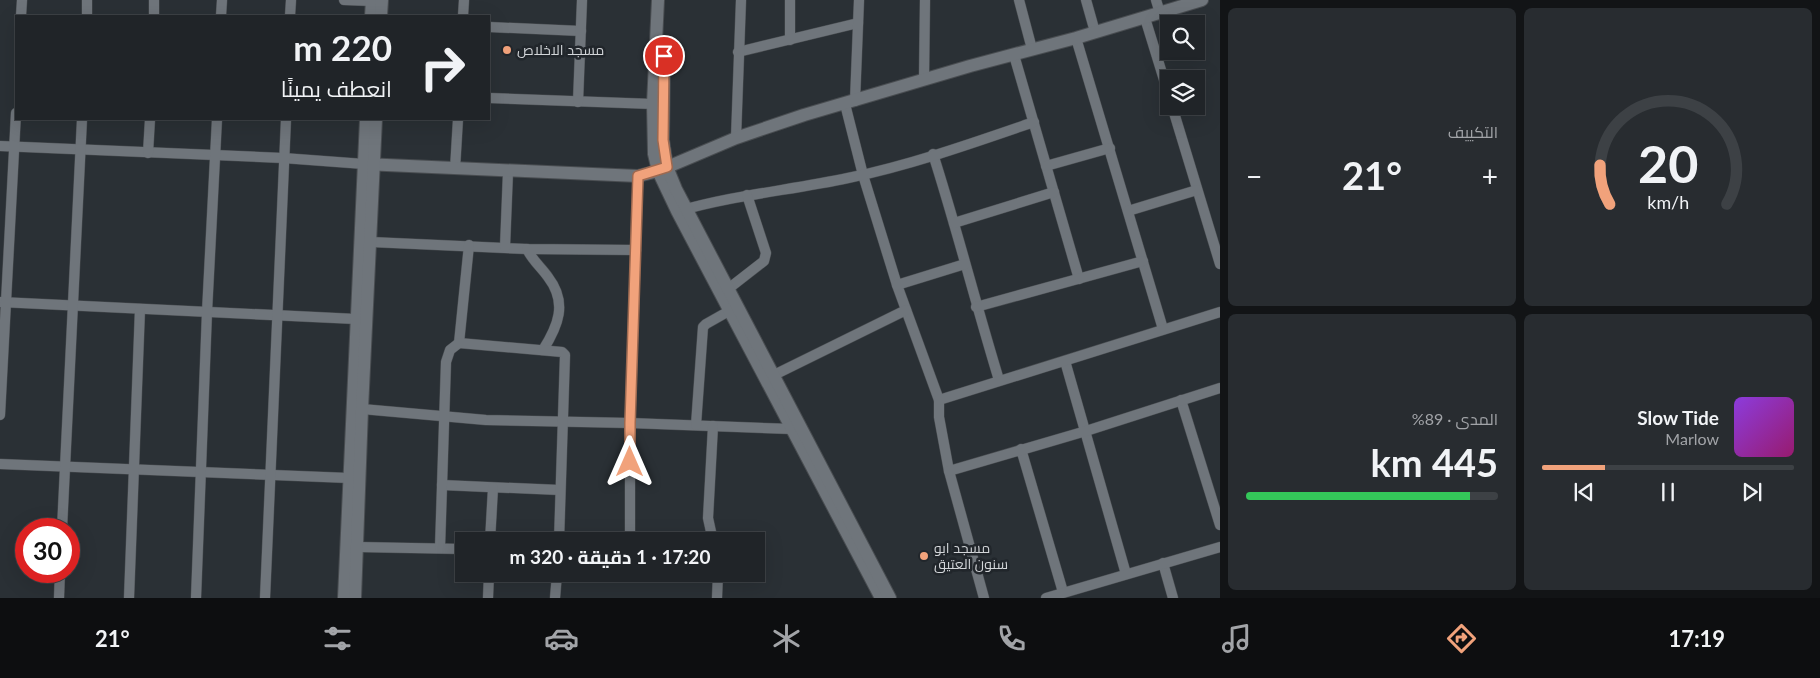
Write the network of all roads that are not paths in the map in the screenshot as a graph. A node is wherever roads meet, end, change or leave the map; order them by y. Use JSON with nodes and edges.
{"nodes":[{"id":1,"x":22,"y":0,"type":"edge"},
{"id":2,"x":87,"y":0,"type":"edge"},
{"id":3,"x":154,"y":0,"type":"edge"},
{"id":4,"x":222,"y":0,"type":"edge"},
{"id":5,"x":291,"y":0,"type":"edge"},
{"id":6,"x":344,"y":0,"type":"edge"},
{"id":7,"x":375,"y":0,"type":"edge"},
{"id":8,"x":464,"y":0,"type":"edge"},
{"id":9,"x":582,"y":0,"type":"edge"},
{"id":10,"x":658,"y":0,"type":"edge"},
{"id":11,"x":665,"y":0,"type":"edge"},
{"id":12,"x":741,"y":0,"type":"edge"},
{"id":13,"x":790,"y":0,"type":"edge"},
{"id":14,"x":859,"y":0,"type":"edge"},
{"id":15,"x":925,"y":0,"type":"edge"},
{"id":16,"x":1019,"y":0,"type":"edge"},
{"id":17,"x":1086,"y":0,"type":"edge"},
{"id":18,"x":1156,"y":0,"type":"edge"},
{"id":19,"x":1202,"y":0,"type":"edge"},
{"id":20,"x":1160,"y":13,"type":"junction"},
{"id":21,"x":22,"y":15,"type":"edge"},
{"id":22,"x":87,"y":15,"type":"edge"},
{"id":23,"x":154,"y":15,"type":"edge"},
{"id":24,"x":221,"y":15,"type":"edge"},
{"id":25,"x":290,"y":15,"type":"edge"},
{"id":26,"x":371,"y":15,"type":"edge"},
{"id":27,"x":381,"y":15,"type":"edge"},
{"id":28,"x":463,"y":15,"type":"edge"},
{"id":29,"x":1145,"y":18,"type":"junction"},
{"id":30,"x":858,"y":23,"type":"junction"},
{"id":31,"x":490,"y":27,"type":"edge"},
{"id":32,"x":581,"y":30,"type":"junction"},
{"id":33,"x":1095,"y":32,"type":"junction"},
{"id":34,"x":1076,"y":38,"type":"junction"},
{"id":35,"x":790,"y":40,"type":"junction"},
{"id":36,"x":1032,"y":49,"type":"junction"},
{"id":37,"x":738,"y":52,"type":"junction"},
{"id":38,"x":1014,"y":55,"type":"junction"},
{"id":39,"x":1161,"y":70,"type":"edge"},
{"id":40,"x":924,"y":80,"type":"junction"},
{"id":41,"x":490,"y":98,"type":"edge"},
{"id":42,"x":578,"y":102,"type":"junction"},
{"id":43,"x":850,"y":102,"type":"junction"},
{"id":44,"x":653,"y":104,"type":"junction"},
{"id":45,"x":1175,"y":115,"type":"edge"},
{"id":46,"x":16,"y":120,"type":"edge"},
{"id":47,"x":82,"y":120,"type":"edge"},
{"id":48,"x":150,"y":120,"type":"edge"},
{"id":49,"x":217,"y":120,"type":"edge"},
{"id":50,"x":286,"y":120,"type":"edge"},
{"id":51,"x":366,"y":120,"type":"edge"},
{"id":52,"x":376,"y":120,"type":"edge"},
{"id":53,"x":458,"y":120,"type":"edge"},
{"id":54,"x":1034,"y":122,"type":"junction"},
{"id":55,"x":736,"y":138,"type":"junction"},
{"id":56,"x":0,"y":146,"type":"edge"},
{"id":57,"x":14,"y":146,"type":"junction"},
{"id":58,"x":1110,"y":148,"type":"junction"},
{"id":59,"x":80,"y":150,"type":"junction"},
{"id":60,"x":148,"y":153,"type":"junction"},
{"id":61,"x":933,"y":154,"type":"junction"},
{"id":62,"x":215,"y":156,"type":"junction"},
{"id":63,"x":284,"y":158,"type":"junction"},
{"id":64,"x":369,"y":164,"type":"junction"},
{"id":65,"x":1046,"y":166,"type":"junction"},
{"id":66,"x":455,"y":169,"type":"junction"},
{"id":67,"x":662,"y":169,"type":"junction"},
{"id":68,"x":508,"y":172,"type":"junction"},
{"id":69,"x":863,"y":174,"type":"junction"},
{"id":70,"x":638,"y":176,"type":"junction"},
{"id":71,"x":1197,"y":190,"type":"junction"},
{"id":72,"x":1054,"y":192,"type":"junction"},
{"id":73,"x":747,"y":195,"type":"junction"},
{"id":74,"x":682,"y":210,"type":"junction"},
{"id":75,"x":1128,"y":212,"type":"junction"},
{"id":76,"x":954,"y":223,"type":"junction"},
{"id":77,"x":371,"y":242,"type":"junction"},
{"id":78,"x":469,"y":245,"type":"junction"},
{"id":79,"x":505,"y":247,"type":"junction"},
{"id":80,"x":527,"y":249,"type":"junction"},
{"id":81,"x":636,"y":250,"type":"junction"},
{"id":82,"x":1143,"y":261,"type":"junction"},
{"id":83,"x":966,"y":264,"type":"junction"},
{"id":84,"x":1220,"y":264,"type":"edge"},
{"id":85,"x":1079,"y":279,"type":"junction"},
{"id":86,"x":897,"y":286,"type":"junction"},
{"id":87,"x":728,"y":289,"type":"junction"},
{"id":88,"x":3,"y":302,"type":"edge"},
{"id":89,"x":73,"y":304,"type":"junction"},
{"id":90,"x":976,"y":307,"type":"junction"},
{"id":91,"x":140,"y":308,"type":"junction"},
{"id":92,"x":906,"y":310,"type":"junction"},
{"id":93,"x":729,"y":311,"type":"junction"},
{"id":94,"x":207,"y":312,"type":"junction"},
{"id":95,"x":1220,"y":312,"type":"edge"},
{"id":96,"x":278,"y":315,"type":"junction"},
{"id":97,"x":356,"y":319,"type":"junction"},
{"id":98,"x":1163,"y":329,"type":"junction"},
{"id":99,"x":459,"y":343,"type":"junction"},
{"id":100,"x":542,"y":350,"type":"junction"},
{"id":101,"x":1065,"y":361,"type":"junction"},
{"id":102,"x":774,"y":375,"type":"junction"},
{"id":103,"x":1000,"y":380,"type":"junction"},
{"id":104,"x":1220,"y":388,"type":"edge"},
{"id":105,"x":939,"y":400,"type":"junction"},
{"id":106,"x":1181,"y":400,"type":"junction"},
{"id":107,"x":362,"y":409,"type":"junction"},
{"id":108,"x":0,"y":415,"type":"edge"},
{"id":109,"x":445,"y":417,"type":"junction"},
{"id":110,"x":562,"y":422,"type":"junction"},
{"id":111,"x":630,"y":423,"type":"junction"},
{"id":112,"x":696,"y":425,"type":"junction"},
{"id":113,"x":712,"y":426,"type":"junction"},
{"id":114,"x":792,"y":429,"type":"junction"},
{"id":115,"x":1086,"y":430,"type":"junction"},
{"id":116,"x":1021,"y":449,"type":"junction"},
{"id":117,"x":0,"y":464,"type":"edge"},
{"id":118,"x":64,"y":467,"type":"junction"},
{"id":119,"x":133,"y":470,"type":"junction"},
{"id":120,"x":949,"y":471,"type":"junction"},
{"id":121,"x":201,"y":472,"type":"junction"},
{"id":122,"x":272,"y":475,"type":"junction"},
{"id":123,"x":349,"y":478,"type":"junction"},
{"id":124,"x":442,"y":485,"type":"junction"},
{"id":125,"x":493,"y":488,"type":"junction"},
{"id":126,"x":560,"y":490,"type":"junction"},
{"id":127,"x":62,"y":518,"type":"edge"},
{"id":128,"x":1220,"y":525,"type":"edge"},
{"id":129,"x":491,"y":532,"type":"edge"},
{"id":130,"x":559,"y":532,"type":"edge"},
{"id":131,"x":630,"y":532,"type":"edge"},
{"id":132,"x":711,"y":532,"type":"edge"},
{"id":133,"x":358,"y":546,"type":"junction"},
{"id":134,"x":1220,"y":547,"type":"edge"},
{"id":135,"x":440,"y":548,"type":"junction"},
{"id":136,"x":455,"y":549,"type":"edge"},
{"id":137,"x":1163,"y":563,"type":"junction"},
{"id":138,"x":1126,"y":574,"type":"junction"},
{"id":139,"x":489,"y":582,"type":"edge"},
{"id":140,"x":556,"y":582,"type":"edge"},
{"id":141,"x":718,"y":582,"type":"edge"},
{"id":142,"x":60,"y":583,"type":"edge"},
{"id":143,"x":1064,"y":592,"type":"junction"},
{"id":144,"x":59,"y":598,"type":"edge"},
{"id":145,"x":129,"y":598,"type":"edge"},
{"id":146,"x":196,"y":598,"type":"edge"},
{"id":147,"x":265,"y":598,"type":"edge"},
{"id":148,"x":344,"y":598,"type":"edge"},
{"id":149,"x":355,"y":598,"type":"edge"},
{"id":150,"x":488,"y":598,"type":"edge"},
{"id":151,"x":555,"y":598,"type":"edge"},
{"id":152,"x":717,"y":598,"type":"edge"},
{"id":153,"x":880,"y":598,"type":"edge"},
{"id":154,"x":890,"y":598,"type":"edge"},
{"id":155,"x":984,"y":598,"type":"edge"},
{"id":156,"x":1046,"y":598,"type":"edge"},
{"id":157,"x":1173,"y":598,"type":"edge"}],
"edges":[{"from":1,"to":21,"type":"street"},
{"from":2,"to":22,"type":"street"},
{"from":3,"to":23,"type":"street"},
{"from":4,"to":24,"type":"street"},
{"from":5,"to":25,"type":"street"},
{"from":6,"to":7,"type":"street"},
{"from":7,"to":26,"type":"street"},
{"from":7,"to":27,"type":"street"},
{"from":8,"to":28,"type":"street"},
{"from":9,"to":32,"type":"street"},
{"from":10,"to":44,"type":"street"},
{"from":11,"to":67,"type":"street"},
{"from":12,"to":37,"type":"street"},
{"from":13,"to":35,"type":"street"},
{"from":14,"to":30,"type":"street"},
{"from":15,"to":40,"type":"street"},
{"from":16,"to":36,"type":"street"},
{"from":17,"to":33,"type":"street"},
{"from":18,"to":20,"type":"street"},
{"from":19,"to":20,"type":"street"},
{"from":20,"to":29,"type":"street"},
{"from":29,"to":33,"type":"street"},
{"from":29,"to":39,"type":"street"},
{"from":30,"to":35,"type":"street"},
{"from":30,"to":43,"type":"street"},
{"from":31,"to":32,"type":"street"},
{"from":32,"to":42,"type":"street"},
{"from":33,"to":34,"type":"street"},
{"from":34,"to":36,"type":"street"},
{"from":34,"to":58,"type":"street"},
{"from":35,"to":37,"type":"street"},
{"from":36,"to":38,"type":"street"},
{"from":37,"to":55,"type":"street"},
{"from":38,"to":40,"type":"street"},
{"from":38,"to":54,"type":"street"},
{"from":40,"to":43,"type":"street"},
{"from":41,"to":42,"type":"street"},
{"from":42,"to":44,"type":"street"},
{"from":43,"to":55,"type":"street"},
{"from":43,"to":69,"type":"street"},
{"from":44,"to":67,"type":"street"},
{"from":45,"to":71,"type":"street"},
{"from":46,"to":57,"type":"street"},
{"from":47,"to":59,"type":"street"},
{"from":48,"to":60,"type":"street"},
{"from":49,"to":62,"type":"street"},
{"from":50,"to":63,"type":"street"},
{"from":51,"to":64,"type":"street"},
{"from":52,"to":64,"type":"street"},
{"from":53,"to":66,"type":"street"},
{"from":54,"to":61,"type":"street"},
{"from":54,"to":65,"type":"street"},
{"from":55,"to":67,"type":"street"},
{"from":56,"to":57,"type":"street"},
{"from":57,"to":59,"type":"street"},
{"from":57,"to":88,"type":"street"},
{"from":58,"to":65,"type":"street"},
{"from":58,"to":75,"type":"street"},
{"from":59,"to":60,"type":"street"},
{"from":59,"to":89,"type":"street"},
{"from":60,"to":62,"type":"street"},
{"from":61,"to":69,"type":"street"},
{"from":61,"to":76,"type":"street"},
{"from":62,"to":63,"type":"street"},
{"from":62,"to":94,"type":"street"},
{"from":63,"to":64,"type":"street"},
{"from":63,"to":96,"type":"street"},
{"from":64,"to":66,"type":"street"},
{"from":64,"to":77,"type":"street"},
{"from":64,"to":97,"type":"street"},
{"from":65,"to":72,"type":"street"},
{"from":66,"to":68,"type":"street"},
{"from":67,"to":70,"type":"street"},
{"from":67,"to":74,"type":"street"},
{"from":68,"to":70,"type":"street"},
{"from":68,"to":79,"type":"street"},
{"from":69,"to":73,"type":"street"},
{"from":69,"to":86,"type":"street"},
{"from":70,"to":81,"type":"street"},
{"from":71,"to":75,"type":"street"},
{"from":71,"to":84,"type":"street"},
{"from":72,"to":76,"type":"street"},
{"from":72,"to":85,"type":"street"},
{"from":73,"to":74,"type":"street"},
{"from":73,"to":87,"type":"street"},
{"from":74,"to":87,"type":"street"},
{"from":74,"to":93,"type":"street"},
{"from":75,"to":82,"type":"street"},
{"from":76,"to":83,"type":"street"},
{"from":77,"to":78,"type":"street"},
{"from":77,"to":107,"type":"street"},
{"from":78,"to":79,"type":"street"},
{"from":78,"to":99,"type":"street"},
{"from":79,"to":80,"type":"street"},
{"from":80,"to":81,"type":"street"},
{"from":80,"to":100,"type":"street"},
{"from":81,"to":111,"type":"street"},
{"from":82,"to":85,"type":"street"},
{"from":82,"to":98,"type":"street"},
{"from":83,"to":86,"type":"street"},
{"from":83,"to":90,"type":"street"},
{"from":85,"to":90,"type":"street"},
{"from":86,"to":92,"type":"street"},
{"from":87,"to":102,"type":"street"},
{"from":88,"to":89,"type":"street"},
{"from":88,"to":108,"type":"street"},
{"from":89,"to":91,"type":"street"},
{"from":89,"to":118,"type":"street"},
{"from":90,"to":103,"type":"street"},
{"from":91,"to":94,"type":"street"},
{"from":91,"to":119,"type":"street"},
{"from":92,"to":102,"type":"street"},
{"from":92,"to":105,"type":"street"},
{"from":93,"to":112,"type":"street"},
{"from":93,"to":114,"type":"street"},
{"from":94,"to":96,"type":"street"},
{"from":94,"to":121,"type":"street"},
{"from":95,"to":98,"type":"street"},
{"from":96,"to":97,"type":"street"},
{"from":96,"to":122,"type":"street"},
{"from":97,"to":123,"type":"street"},
{"from":98,"to":101,"type":"street"},
{"from":99,"to":100,"type":"street"},
{"from":99,"to":109,"type":"street"},
{"from":100,"to":110,"type":"street"},
{"from":101,"to":103,"type":"street"},
{"from":101,"to":115,"type":"street"},
{"from":102,"to":154,"type":"street"},
{"from":103,"to":105,"type":"street"},
{"from":104,"to":106,"type":"street"},
{"from":105,"to":120,"type":"street"},
{"from":106,"to":115,"type":"street"},
{"from":106,"to":128,"type":"street"},
{"from":107,"to":109,"type":"street"},
{"from":107,"to":133,"type":"street"},
{"from":109,"to":110,"type":"street"},
{"from":109,"to":124,"type":"street"},
{"from":110,"to":111,"type":"street"},
{"from":110,"to":126,"type":"street"},
{"from":111,"to":112,"type":"street"},
{"from":111,"to":131,"type":"street"},
{"from":112,"to":113,"type":"street"},
{"from":113,"to":114,"type":"street"},
{"from":113,"to":132,"type":"street"},
{"from":114,"to":153,"type":"street"},
{"from":115,"to":116,"type":"street"},
{"from":115,"to":138,"type":"street"},
{"from":116,"to":120,"type":"street"},
{"from":116,"to":143,"type":"street"},
{"from":117,"to":118,"type":"street"},
{"from":118,"to":119,"type":"street"},
{"from":118,"to":127,"type":"street"},
{"from":119,"to":121,"type":"street"},
{"from":119,"to":145,"type":"street"},
{"from":120,"to":155,"type":"street"},
{"from":121,"to":122,"type":"street"},
{"from":121,"to":146,"type":"street"},
{"from":122,"to":123,"type":"street"},
{"from":122,"to":147,"type":"street"},
{"from":123,"to":148,"type":"street"},
{"from":124,"to":125,"type":"street"},
{"from":124,"to":135,"type":"street"},
{"from":125,"to":126,"type":"street"},
{"from":125,"to":129,"type":"street"},
{"from":126,"to":130,"type":"street"},
{"from":133,"to":135,"type":"street"},
{"from":133,"to":149,"type":"street"},
{"from":134,"to":137,"type":"street"},
{"from":135,"to":136,"type":"street"},
{"from":137,"to":138,"type":"street"},
{"from":137,"to":157,"type":"street"},
{"from":138,"to":143,"type":"street"},
{"from":139,"to":150,"type":"street"},
{"from":140,"to":151,"type":"street"},
{"from":141,"to":152,"type":"street"},
{"from":142,"to":144,"type":"street"},
{"from":143,"to":156,"type":"street"}]}
